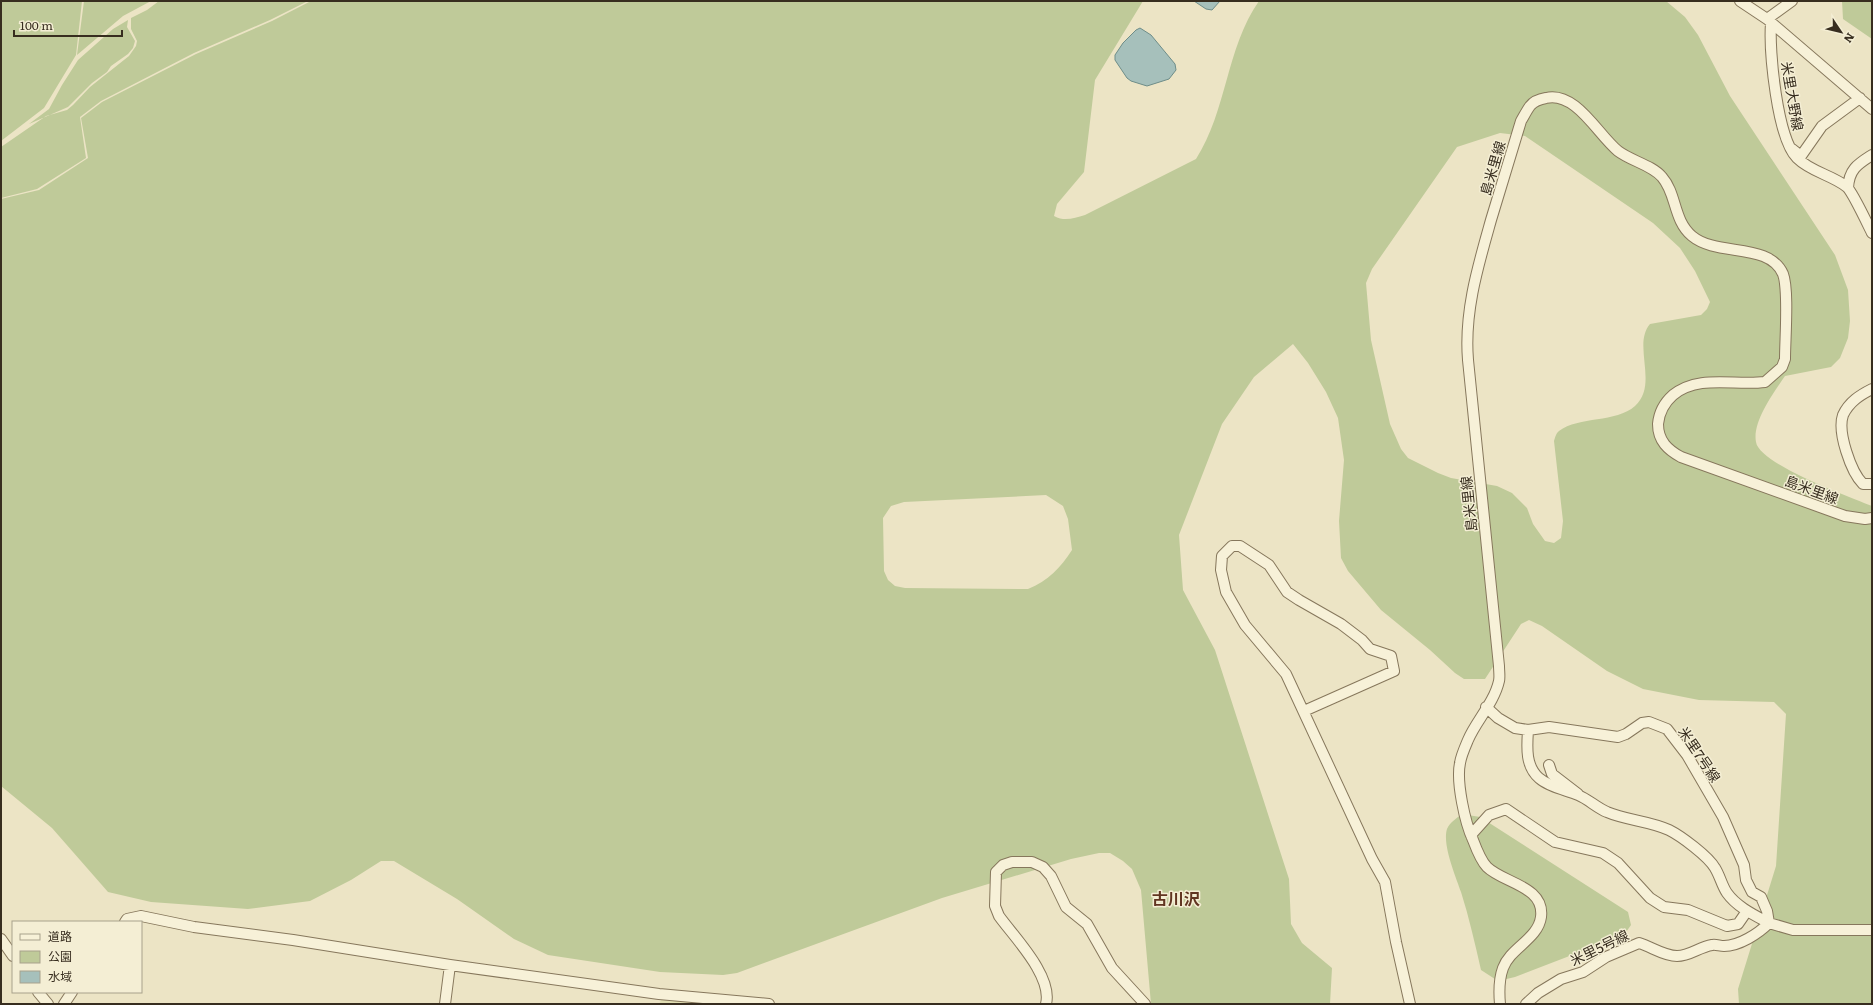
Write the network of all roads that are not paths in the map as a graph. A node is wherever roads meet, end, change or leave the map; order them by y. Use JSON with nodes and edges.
{"nodes":[{"id":1,"x":1740,"y":1,"type":"edge"},
{"id":2,"x":1792,"y":1,"type":"edge"},
{"id":3,"x":1769,"y":21,"type":"junction"},
{"id":4,"x":1860,"y":98,"type":"junction"},
{"id":5,"x":1872,"y":109,"type":"edge"},
{"id":6,"x":1789,"y":146,"type":"junction"},
{"id":7,"x":1872,"y":155,"type":"edge"},
{"id":8,"x":1848,"y":188,"type":"junction"},
{"id":9,"x":1872,"y":232,"type":"edge"},
{"id":10,"x":1872,"y":389,"type":"edge"},
{"id":11,"x":1872,"y":484,"type":"edge"},
{"id":12,"x":1872,"y":518,"type":"edge"},
{"id":13,"x":1486,"y":707,"type":"junction"},
{"id":14,"x":1304,"y":711,"type":"dead end"},
{"id":15,"x":1528,"y":730,"type":"junction"},
{"id":16,"x":1549,"y":765,"type":"dead end"},
{"id":17,"x":1581,"y":797,"type":"junction"},
{"id":18,"x":1471,"y":835,"type":"junction"},
{"id":19,"x":1747,"y":911,"type":"junction"},
{"id":20,"x":126,"y":921,"type":"edge"},
{"id":21,"x":1769,"y":923,"type":"junction"},
{"id":22,"x":1872,"y":930,"type":"edge"},
{"id":23,"x":1,"y":939,"type":"edge"},
{"id":24,"x":12,"y":955,"type":"edge"},
{"id":25,"x":450,"y":965,"type":"junction"},
{"id":26,"x":39,"y":993,"type":"edge"},
{"id":27,"x":71,"y":993,"type":"edge"},
{"id":28,"x":48,"y":1004,"type":"edge"},
{"id":29,"x":64,"y":1004,"type":"edge"},
{"id":30,"x":445,"y":1004,"type":"edge"},
{"id":31,"x":769,"y":1004,"type":"edge"},
{"id":32,"x":1046,"y":1004,"type":"edge"},
{"id":33,"x":1145,"y":1004,"type":"edge"},
{"id":34,"x":1410,"y":1004,"type":"edge"},
{"id":35,"x":1500,"y":1004,"type":"edge"},
{"id":36,"x":1526,"y":1004,"type":"edge"}],
"edges":[{"from":1,"to":3,"type":"street"},
{"from":2,"to":3,"type":"street"},
{"from":3,"to":4,"type":"street"},
{"from":3,"to":6,"type":"street","name":"米里大野線"},
{"from":4,"to":5,"type":"street"},
{"from":4,"to":6,"type":"street"},
{"from":6,"to":8,"type":"street","name":"米里大野線"},
{"from":7,"to":8,"type":"street"},
{"from":8,"to":9,"type":"street"},
{"from":10,"to":11,"type":"street"},
{"from":12,"to":13,"type":"street","name":"島米里線"},
{"from":13,"to":15,"type":"street","name":"米里7号線"},
{"from":13,"to":18,"type":"street","name":"島米里線"},
{"from":14,"to":34,"type":"street"},
{"from":15,"to":17,"type":"street"},
{"from":15,"to":21,"type":"street","name":"米里7号線"},
{"from":16,"to":17,"type":"street"},
{"from":17,"to":19,"type":"street"},
{"from":18,"to":19,"type":"street"},
{"from":18,"to":35,"type":"street","name":"島米里線"},
{"from":19,"to":21,"type":"street"},
{"from":20,"to":25,"type":"street"},
{"from":21,"to":22,"type":"street"},
{"from":21,"to":36,"type":"street","name":"米里5号線"},
{"from":23,"to":24,"type":"street"},
{"from":25,"to":30,"type":"street"},
{"from":25,"to":31,"type":"street"},
{"from":26,"to":28,"type":"street"},
{"from":27,"to":29,"type":"street"},
{"from":32,"to":33,"type":"street"}]}
